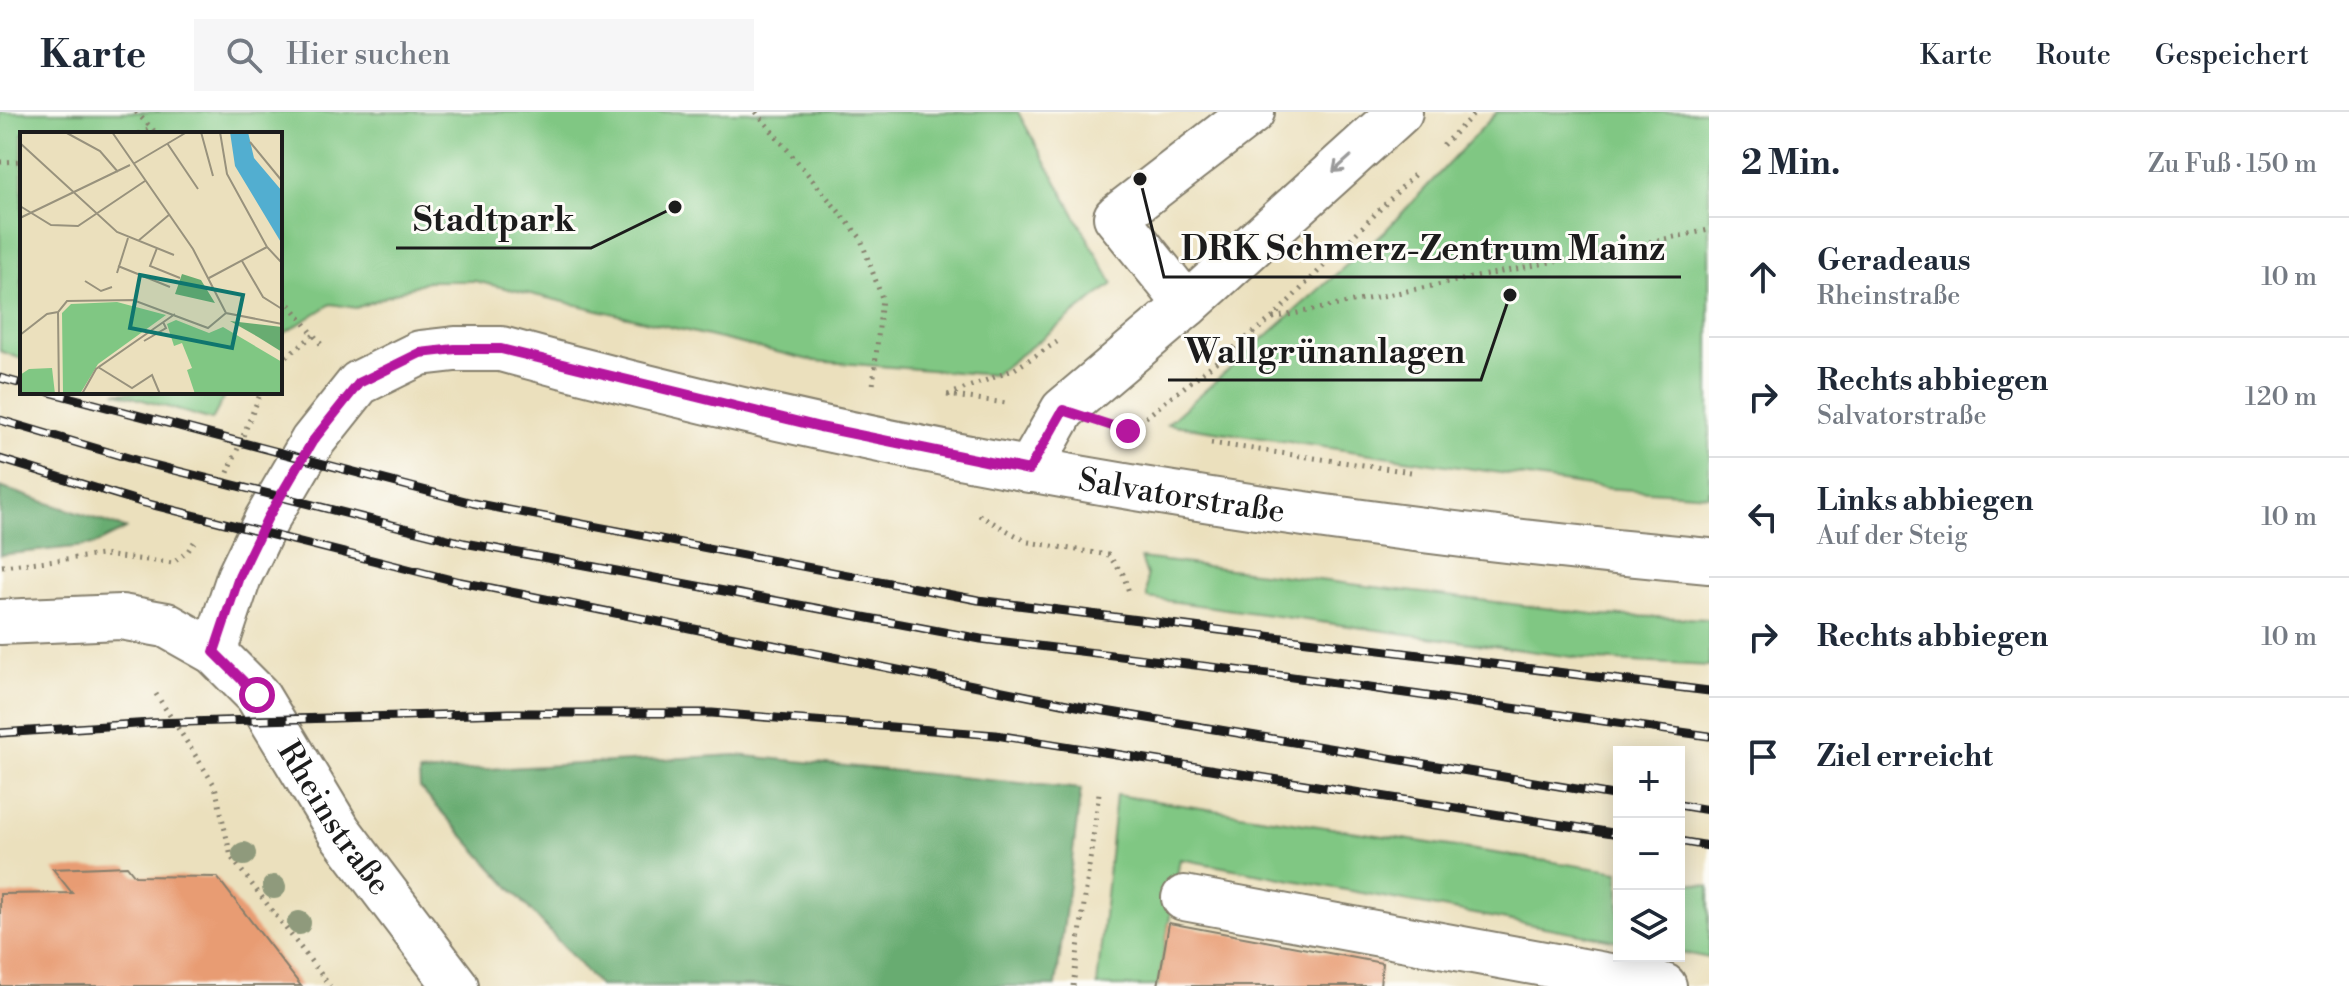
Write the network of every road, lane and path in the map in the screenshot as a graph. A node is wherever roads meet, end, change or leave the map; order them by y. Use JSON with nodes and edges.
{"nodes":[{"id":1,"x":136,"y":112,"type":"edge"},
{"id":2,"x":756,"y":112,"type":"edge"},
{"id":3,"x":1252,"y":112,"type":"edge"},
{"id":4,"x":1400,"y":112,"type":"edge"},
{"id":5,"x":1476,"y":112,"type":"edge"},
{"id":6,"x":153,"y":128,"type":"junction"},
{"id":7,"x":144,"y":132,"type":"edge"},
{"id":8,"x":156,"y":132,"type":"edge"},
{"id":9,"x":1433,"y":155,"type":"dead end"},
{"id":10,"x":20,"y":161,"type":"edge"},
{"id":11,"x":0,"y":162,"type":"edge"},
{"id":12,"x":1423,"y":166,"type":"dead end"},
{"id":13,"x":1709,"y":230,"type":"edge"},
{"id":14,"x":282,"y":295,"type":"edge"},
{"id":15,"x":1187,"y":305,"type":"junction"},
{"id":16,"x":1272,"y":318,"type":"junction"},
{"id":17,"x":314,"y":335,"type":"junction"},
{"id":18,"x":325,"y":349,"type":"dead end"},
{"id":19,"x":282,"y":359,"type":"edge"},
{"id":20,"x":872,"y":389,"type":"dead end"},
{"id":21,"x":260,"y":394,"type":"edge"},
{"id":22,"x":947,"y":395,"type":"dead end"},
{"id":23,"x":1063,"y":410,"type":"junction"},
{"id":24,"x":1128,"y":431,"type":"junction"},
{"id":25,"x":1144,"y":433,"type":"dead end"},
{"id":26,"x":1206,"y":442,"type":"dead end"},
{"id":27,"x":1029,"y":470,"type":"junction"},
{"id":28,"x":1426,"y":474,"type":"dead end"},
{"id":29,"x":219,"y":495,"type":"dead end"},
{"id":30,"x":972,"y":511,"type":"dead end"},
{"id":31,"x":197,"y":537,"type":"dead end"},
{"id":32,"x":1709,"y":561,"type":"edge"},
{"id":33,"x":0,"y":566,"type":"edge"},
{"id":34,"x":1130,"y":595,"type":"dead end"},
{"id":35,"x":0,"y":622,"type":"edge"},
{"id":36,"x":214,"y":652,"type":"junction"},
{"id":37,"x":156,"y":694,"type":"dead end"},
{"id":38,"x":1099,"y":793,"type":"dead end"},
{"id":39,"x":1184,"y":898,"type":"dead end"},
{"id":40,"x":330,"y":986,"type":"edge"},
{"id":41,"x":456,"y":986,"type":"edge"},
{"id":42,"x":1073,"y":986,"type":"edge"},
{"id":43,"x":1664,"y":986,"type":"edge"}],
"edges":[{"from":1,"to":6,"type":"path"},
{"from":2,"to":20,"type":"path"},
{"from":3,"to":15,"type":"street"},
{"from":4,"to":15,"type":"street","one_way":true},
{"from":5,"to":9,"type":"path"},
{"from":6,"to":7,"type":"path"},
{"from":6,"to":8,"type":"path"},
{"from":10,"to":11,"type":"path"},
{"from":12,"to":16,"type":"path"},
{"from":13,"to":16,"type":"path"},
{"from":14,"to":17,"type":"path"},
{"from":15,"to":23,"type":"street"},
{"from":16,"to":24,"type":"path"},
{"from":17,"to":18,"type":"path"},
{"from":17,"to":19,"type":"path"},
{"from":21,"to":29,"type":"path"},
{"from":22,"to":23,"type":"path"},
{"from":23,"to":24,"type":"path"},
{"from":23,"to":27,"type":"street"},
{"from":24,"to":25,"type":"path"},
{"from":26,"to":28,"type":"path"},
{"from":27,"to":32,"type":"street","name":"Salvatorstraße"},
{"from":27,"to":36,"type":"street","name":"Salvatorstraße"},
{"from":30,"to":34,"type":"path"},
{"from":31,"to":33,"type":"path"},
{"from":35,"to":36,"type":"street","name":"Rheinstraße"},
{"from":36,"to":41,"type":"street","name":"Rheinstraße"},
{"from":37,"to":40,"type":"path"},
{"from":38,"to":42,"type":"path"},
{"from":39,"to":43,"type":"street"}]}
